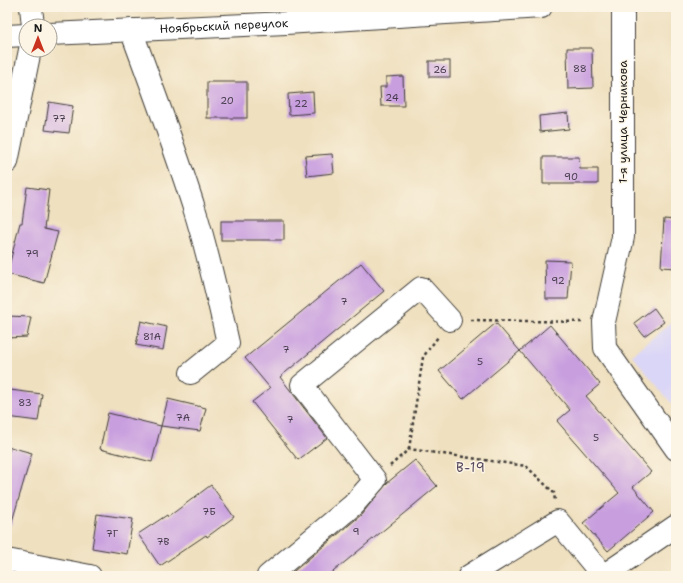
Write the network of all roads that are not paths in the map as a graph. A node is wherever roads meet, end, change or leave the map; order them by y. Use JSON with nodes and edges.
{"nodes":[{"id":1,"x":31,"y":7,"type":"edge"},
{"id":2,"x":541,"y":7,"type":"edge"},
{"id":3,"x":623,"y":7,"type":"edge"},
{"id":4,"x":32,"y":18,"type":"edge"},
{"id":5,"x":131,"y":30,"type":"junction"},
{"id":6,"x":58,"y":34,"type":"edge"},
{"id":7,"x":18,"y":35,"type":"edge"},
{"id":8,"x":7,"y":36,"type":"edge"},
{"id":9,"x":28,"y":58,"type":"edge"},
{"id":10,"x":7,"y":162,"type":"edge"},
{"id":11,"x":450,"y":320,"type":"road end"},
{"id":12,"x":191,"y":372,"type":"dead end"},
{"id":13,"x":676,"y":449,"type":"edge"},
{"id":14,"x":676,"y":526,"type":"edge"},
{"id":15,"x":7,"y":560,"type":"edge"},
{"id":16,"x":41,"y":571,"type":"edge"},
{"id":17,"x":90,"y":576,"type":"edge"},
{"id":18,"x":268,"y":576,"type":"edge"},
{"id":19,"x":469,"y":576,"type":"edge"}],
"edges":[{"from":1,"to":4,"type":"street"},
{"from":2,"to":5,"type":"street","name":"Ноябрьский переулок"},
{"from":3,"to":13,"type":"street","name":"1-я улица Черникова"},
{"from":5,"to":6,"type":"street","name":"Ноябрьский переулок"},
{"from":5,"to":12,"type":"street"},
{"from":7,"to":8,"type":"street"},
{"from":9,"to":10,"type":"street"},
{"from":11,"to":18,"type":"street"},
{"from":14,"to":19,"type":"street"},
{"from":15,"to":16,"type":"street"},
{"from":16,"to":17,"type":"street"}]}
